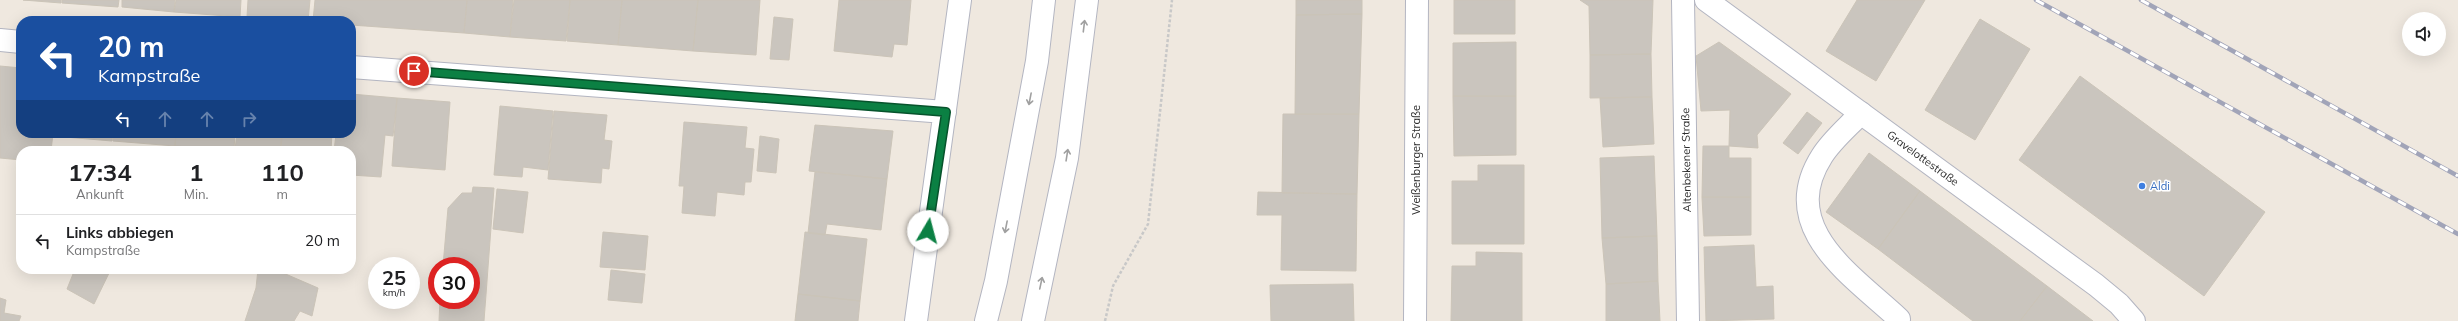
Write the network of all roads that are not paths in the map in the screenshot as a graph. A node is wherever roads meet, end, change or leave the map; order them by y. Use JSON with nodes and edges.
{"nodes":[{"id":1,"x":960,"y":0,"type":"edge"},
{"id":2,"x":1044,"y":0,"type":"edge"},
{"id":3,"x":1087,"y":0,"type":"edge"},
{"id":4,"x":1417,"y":0,"type":"edge"},
{"id":5,"x":1683,"y":0,"type":"edge"},
{"id":6,"x":1706,"y":0,"type":"edge"},
{"id":7,"x":0,"y":40,"type":"edge"},
{"id":8,"x":16,"y":42,"type":"edge"},
{"id":9,"x":356,"y":67,"type":"edge"},
{"id":10,"x":946,"y":112,"type":"junction"},
{"id":11,"x":1861,"y":113,"type":"junction"},
{"id":12,"x":1899,"y":319,"type":"dead end"},
{"id":13,"x":916,"y":321,"type":"edge"},
{"id":14,"x":986,"y":321,"type":"edge"},
{"id":15,"x":1033,"y":321,"type":"edge"},
{"id":16,"x":1415,"y":321,"type":"edge"},
{"id":17,"x":1688,"y":321,"type":"edge"},
{"id":18,"x":2134,"y":321,"type":"edge"}],
"edges":[{"from":1,"to":10,"type":"street"},
{"from":2,"to":14,"type":"street","one_way":true},
{"from":15,"to":3,"type":"street","one_way":true},
{"from":4,"to":16,"type":"street","name":"Weißenburger Straße"},
{"from":5,"to":17,"type":"street","name":"Altenbekener Straße"},
{"from":6,"to":11,"type":"street","name":"Gravelottestraße"},
{"from":7,"to":8,"type":"street"},
{"from":9,"to":10,"type":"street"},
{"from":10,"to":13,"type":"street"},
{"from":11,"to":12,"type":"street"},
{"from":11,"to":18,"type":"street","name":"Gravelottestraße"}]}
